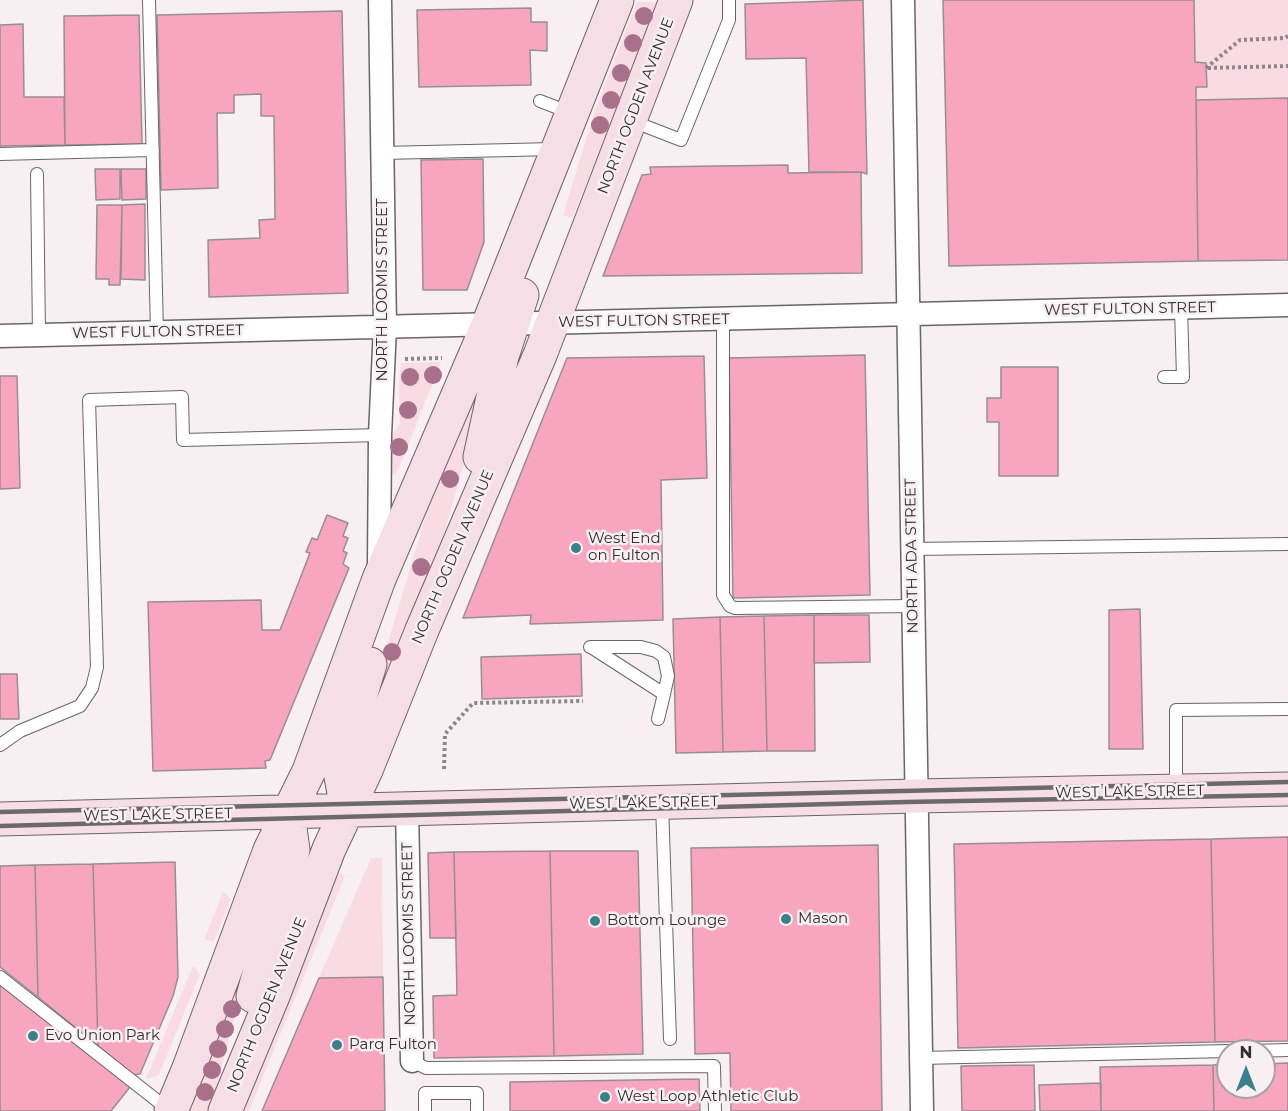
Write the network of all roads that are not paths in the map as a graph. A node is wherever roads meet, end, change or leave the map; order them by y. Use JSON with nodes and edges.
{"nodes":[{"id":1,"x":149,"y":0,"type":"edge"},
{"id":2,"x":380,"y":0,"type":"edge"},
{"id":3,"x":617,"y":0,"type":"edge"},
{"id":4,"x":676,"y":0,"type":"edge"},
{"id":5,"x":729,"y":0,"type":"edge"},
{"id":6,"x":903,"y":0,"type":"edge"},
{"id":7,"x":540,"y":101,"type":"dead end"},
{"id":8,"x":572,"y":114,"type":"junction"},
{"id":9,"x":630,"y":120,"type":"junction"},
{"id":10,"x":559,"y":148,"type":"junction"},
{"id":11,"x":153,"y":150,"type":"junction"},
{"id":12,"x":383,"y":153,"type":"junction"},
{"id":13,"x":0,"y":154,"type":"edge"},
{"id":14,"x":37,"y":174,"type":"dead end"},
{"id":15,"x":1288,"y":305,"type":"edge"},
{"id":16,"x":1181,"y":308,"type":"junction"},
{"id":17,"x":908,"y":314,"type":"junction"},
{"id":18,"x":723,"y":319,"type":"junction"},
{"id":19,"x":552,"y":323,"type":"junction"},
{"id":20,"x":500,"y":325,"type":"junction"},
{"id":21,"x":385,"y":327,"type":"junction"},
{"id":22,"x":157,"y":332,"type":"junction"},
{"id":23,"x":39,"y":335,"type":"junction"},
{"id":24,"x":0,"y":336,"type":"edge"},
{"id":25,"x":1164,"y":377,"type":"dead end"},
{"id":26,"x":380,"y":435,"type":"junction"},
{"id":27,"x":462,"y":535,"type":"junction"},
{"id":28,"x":1288,"y":544,"type":"edge"},
{"id":29,"x":912,"y":549,"type":"junction"},
{"id":30,"x":379,"y":579,"type":"junction"},
{"id":31,"x":913,"y":606,"type":"junction"},
{"id":32,"x":664,"y":694,"type":"junction"},
{"id":33,"x":1288,"y":709,"type":"edge"},
{"id":34,"x":658,"y":719,"type":"dead end"},
{"id":35,"x":0,"y":745,"type":"edge"},
{"id":36,"x":1288,"y":789,"type":"edge"},
{"id":37,"x":1176,"y":792,"type":"junction"},
{"id":38,"x":916,"y":796,"type":"junction"},
{"id":39,"x":662,"y":803,"type":"junction"},
{"id":40,"x":407,"y":808,"type":"junction"},
{"id":41,"x":347,"y":809,"type":"junction"},
{"id":42,"x":288,"y":811,"type":"junction"},
{"id":43,"x":0,"y":819,"type":"edge"},
{"id":44,"x":0,"y":977,"type":"edge"},
{"id":45,"x":670,"y":1039,"type":"dead end"},
{"id":46,"x":1216,"y":1052,"type":"edge"},
{"id":47,"x":920,"y":1058,"type":"junction"},
{"id":48,"x":412,"y":1061,"type":"joint"},
{"id":49,"x":229,"y":1100,"type":"edge"},
{"id":50,"x":170,"y":1111,"type":"edge"},
{"id":51,"x":425,"y":1111,"type":"edge"},
{"id":52,"x":477,"y":1111,"type":"edge"},
{"id":53,"x":715,"y":1111,"type":"edge"},
{"id":54,"x":922,"y":1111,"type":"edge"}],
"edges":[{"from":1,"to":11,"type":"lane"},
{"from":2,"to":12,"type":"street","name":"NORTH LOOMIS STREET"},
{"from":3,"to":8,"type":"main road"},
{"from":4,"to":9,"type":"main road","name":"NORTH OGDEN AVENUE"},
{"from":5,"to":9,"type":"lane"},
{"from":6,"to":17,"type":"street","name":"NORTH ADA STREET"},
{"from":7,"to":8,"type":"lane"},
{"from":8,"to":10,"type":"main road"},
{"from":9,"to":19,"type":"main road","name":"NORTH OGDEN AVENUE"},
{"from":10,"to":12,"type":"lane"},
{"from":10,"to":20,"type":"main road"},
{"from":11,"to":13,"type":"lane"},
{"from":11,"to":22,"type":"lane"},
{"from":12,"to":21,"type":"street","name":"NORTH LOOMIS STREET"},
{"from":14,"to":23,"type":"lane"},
{"from":15,"to":16,"type":"street","name":"WEST FULTON STREET"},
{"from":16,"to":17,"type":"street","name":"WEST FULTON STREET"},
{"from":16,"to":25,"type":"lane"},
{"from":17,"to":18,"type":"street","name":"WEST FULTON STREET"},
{"from":17,"to":29,"type":"street","name":"NORTH ADA STREET"},
{"from":18,"to":19,"type":"street","name":"WEST FULTON STREET"},
{"from":18,"to":31,"type":"lane"},
{"from":19,"to":20,"type":"street","name":"WEST FULTON STREET"},
{"from":19,"to":27,"type":"main road","name":"NORTH OGDEN AVENUE"},
{"from":20,"to":21,"type":"street","name":"WEST FULTON STREET"},
{"from":20,"to":27,"type":"main road"},
{"from":20,"to":30,"type":"main road"},
{"from":21,"to":22,"type":"street","name":"WEST FULTON STREET"},
{"from":21,"to":26,"type":"street","name":"NORTH LOOMIS STREET"},
{"from":22,"to":23,"type":"street","name":"WEST FULTON STREET"},
{"from":23,"to":24,"type":"street","name":"WEST FULTON STREET"},
{"from":26,"to":30,"type":"street","name":"NORTH LOOMIS STREET"},
{"from":26,"to":35,"type":"lane"},
{"from":27,"to":41,"type":"main road","name":"NORTH OGDEN AVENUE"},
{"from":28,"to":29,"type":"lane"},
{"from":29,"to":31,"type":"street","name":"NORTH ADA STREET"},
{"from":30,"to":41,"type":"main road"},
{"from":30,"to":42,"type":"main road"},
{"from":31,"to":38,"type":"street","name":"NORTH ADA STREET"},
{"from":32,"to":32,"type":"lane"},
{"from":32,"to":34,"type":"lane"},
{"from":33,"to":37,"type":"lane"},
{"from":36,"to":37,"type":"main road","name":"WEST LAKE STREET"},
{"from":37,"to":38,"type":"main road","name":"WEST LAKE STREET"},
{"from":38,"to":39,"type":"main road","name":"WEST LAKE STREET"},
{"from":38,"to":47,"type":"street","name":"NORTH ADA STREET"},
{"from":39,"to":40,"type":"main road","name":"WEST LAKE STREET"},
{"from":39,"to":45,"type":"lane"},
{"from":40,"to":41,"type":"main road","name":"WEST LAKE STREET"},
{"from":40,"to":48,"type":"street","name":"NORTH LOOMIS STREET"},
{"from":41,"to":42,"type":"main road","name":"WEST LAKE STREET"},
{"from":41,"to":49,"type":"main road","name":"NORTH OGDEN AVENUE"},
{"from":42,"to":43,"type":"main road","name":"WEST LAKE STREET"},
{"from":42,"to":49,"type":"main road"},
{"from":42,"to":50,"type":"main road"},
{"from":44,"to":50,"type":"lane"},
{"from":46,"to":47,"type":"lane"},
{"from":47,"to":54,"type":"street","name":"NORTH ADA STREET"},
{"from":48,"to":53,"type":"lane"},
{"from":51,"to":52,"type":"lane"}]}
